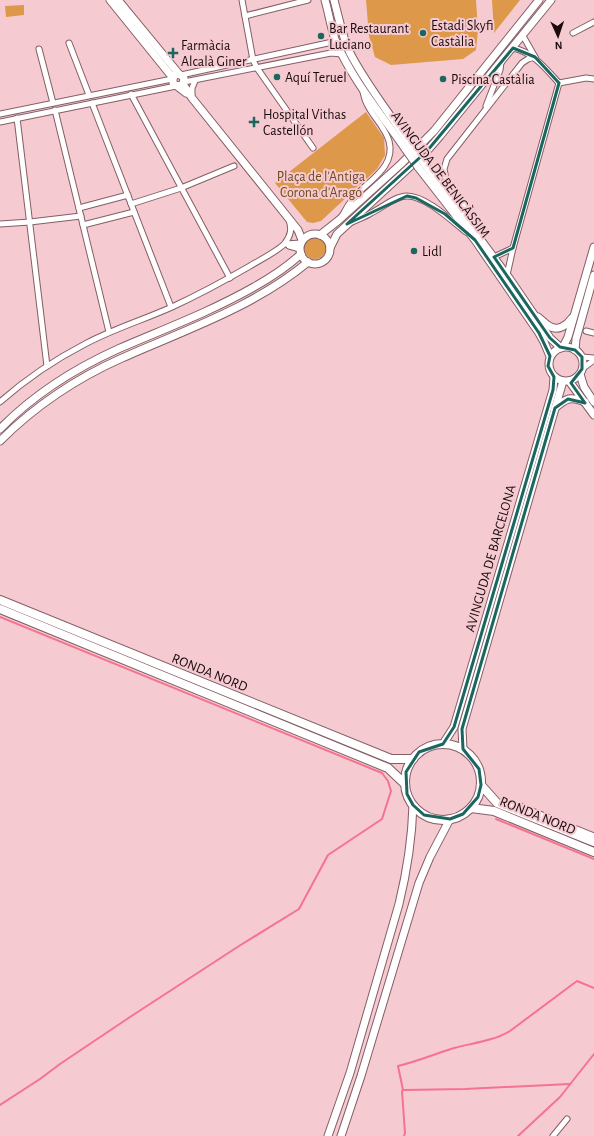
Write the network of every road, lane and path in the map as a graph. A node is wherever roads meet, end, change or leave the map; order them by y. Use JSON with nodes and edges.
{"nodes":[{"id":1,"x":110,"y":0,"type":"edge"},
{"id":2,"x":118,"y":0,"type":"edge"},
{"id":3,"x":242,"y":0,"type":"edge"},
{"id":4,"x":308,"y":0,"type":"edge"},
{"id":5,"x":325,"y":0,"type":"edge"},
{"id":6,"x":334,"y":0,"type":"edge"},
{"id":7,"x":539,"y":0,"type":"edge"},
{"id":8,"x":551,"y":0,"type":"edge"},
{"id":9,"x":244,"y":16,"type":"junction"},
{"id":10,"x":594,"y":22,"type":"edge"},
{"id":11,"x":573,"y":33,"type":"dead end"},
{"id":12,"x":523,"y":36,"type":"junction"},
{"id":13,"x":335,"y":40,"type":"junction"},
{"id":14,"x":69,"y":43,"type":"dead end"},
{"id":15,"x":321,"y":45,"type":"junction"},
{"id":16,"x":513,"y":48,"type":"junction"},
{"id":17,"x":40,"y":50,"type":"dead end"},
{"id":18,"x":324,"y":54,"type":"junction"},
{"id":19,"x":342,"y":54,"type":"junction"},
{"id":20,"x":535,"y":57,"type":"junction"},
{"id":21,"x":253,"y":60,"type":"junction"},
{"id":22,"x":501,"y":62,"type":"junction"},
{"id":23,"x":256,"y":68,"type":"junction"},
{"id":24,"x":166,"y":69,"type":"junction"},
{"id":25,"x":198,"y":72,"type":"junction"},
{"id":26,"x":176,"y":76,"type":"junction"},
{"id":27,"x":594,"y":79,"type":"edge"},
{"id":28,"x":161,"y":80,"type":"junction"},
{"id":29,"x":198,"y":80,"type":"junction"},
{"id":30,"x":559,"y":83,"type":"junction"},
{"id":31,"x":180,"y":84,"type":"junction"},
{"id":32,"x":360,"y":84,"type":"junction"},
{"id":33,"x":131,"y":94,"type":"junction"},
{"id":34,"x":89,"y":95,"type":"junction"},
{"id":35,"x":192,"y":98,"type":"junction"},
{"id":36,"x":53,"y":103,"type":"junction"},
{"id":37,"x":92,"y":103,"type":"junction"},
{"id":38,"x":54,"y":110,"type":"junction"},
{"id":39,"x":483,"y":113,"type":"junction"},
{"id":40,"x":0,"y":114,"type":"edge"},
{"id":41,"x":17,"y":118,"type":"junction"},
{"id":42,"x":0,"y":122,"type":"edge"},
{"id":43,"x":314,"y":148,"type":"dead end"},
{"id":44,"x":409,"y":148,"type":"junction"},
{"id":45,"x":234,"y":166,"type":"dead end"},
{"id":46,"x":182,"y":188,"type":"junction"},
{"id":47,"x":128,"y":195,"type":"junction"},
{"id":48,"x":131,"y":204,"type":"junction"},
{"id":49,"x":79,"y":208,"type":"junction"},
{"id":50,"x":134,"y":212,"type":"junction"},
{"id":51,"x":81,"y":216,"type":"junction"},
{"id":52,"x":288,"y":217,"type":"junction"},
{"id":53,"x":339,"y":220,"type":"junction"},
{"id":54,"x":30,"y":222,"type":"junction"},
{"id":55,"x":0,"y":224,"type":"edge"},
{"id":56,"x":347,"y":224,"type":"junction"},
{"id":57,"x":83,"y":225,"type":"junction"},
{"id":58,"x":298,"y":230,"type":"junction"},
{"id":59,"x":310,"y":234,"type":"junction"},
{"id":60,"x":320,"y":234,"type":"junction"},
{"id":61,"x":477,"y":239,"type":"junction"},
{"id":62,"x":285,"y":244,"type":"junction"},
{"id":63,"x":301,"y":246,"type":"junction"},
{"id":64,"x":594,"y":247,"type":"edge"},
{"id":65,"x":330,"y":248,"type":"junction"},
{"id":66,"x":513,"y":248,"type":"junction"},
{"id":67,"x":494,"y":257,"type":"junction"},
{"id":68,"x":308,"y":262,"type":"junction"},
{"id":69,"x":507,"y":275,"type":"junction"},
{"id":70,"x":594,"y":275,"type":"edge"},
{"id":71,"x":230,"y":278,"type":"junction"},
{"id":72,"x":171,"y":307,"type":"junction"},
{"id":73,"x":536,"y":316,"type":"junction"},
{"id":74,"x":574,"y":317,"type":"junction"},
{"id":75,"x":586,"y":331,"type":"dead end"},
{"id":76,"x":109,"y":332,"type":"junction"},
{"id":77,"x":594,"y":333,"type":"edge"},
{"id":78,"x":562,"y":347,"type":"junction"},
{"id":79,"x":576,"y":350,"type":"junction"},
{"id":80,"x":550,"y":356,"type":"junction"},
{"id":81,"x":582,"y":357,"type":"junction"},
{"id":82,"x":594,"y":359,"type":"edge"},
{"id":83,"x":47,"y":366,"type":"junction"},
{"id":84,"x":581,"y":372,"type":"junction"},
{"id":85,"x":554,"y":377,"type":"junction"},
{"id":86,"x":566,"y":381,"type":"junction"},
{"id":87,"x":0,"y":402,"type":"edge"},
{"id":88,"x":585,"y":402,"type":"junction"},
{"id":89,"x":594,"y":402,"type":"edge"},
{"id":90,"x":555,"y":408,"type":"junction"},
{"id":91,"x":594,"y":415,"type":"edge"},
{"id":92,"x":0,"y":429,"type":"edge"},
{"id":93,"x":0,"y":442,"type":"edge"},
{"id":94,"x":0,"y":600,"type":"edge"},
{"id":95,"x":0,"y":610,"type":"edge"},
{"id":96,"x":443,"y":744,"type":"junction"},
{"id":97,"x":463,"y":749,"type":"junction"},
{"id":98,"x":413,"y":759,"type":"junction"},
{"id":99,"x":405,"y":784,"type":"junction"},
{"id":100,"x":481,"y":785,"type":"junction"},
{"id":101,"x":412,"y":805,"type":"junction"},
{"id":102,"x":507,"y":806,"type":"junction"},
{"id":103,"x":471,"y":808,"type":"junction"},
{"id":104,"x":450,"y":819,"type":"junction"},
{"id":105,"x":594,"y":836,"type":"edge"},
{"id":106,"x":594,"y":842,"type":"edge"},
{"id":107,"x":594,"y":852,"type":"edge"},
{"id":108,"x":567,"y":1119,"type":"dead end"},
{"id":109,"x":328,"y":1136,"type":"edge"},
{"id":110,"x":341,"y":1136,"type":"edge"},
{"id":111,"x":553,"y":1136,"type":"edge"}],
"edges":[{"from":1,"to":24,"type":"main road"},
{"from":2,"to":26,"type":"main road"},
{"from":3,"to":9,"type":"street"},
{"from":4,"to":9,"type":"street"},
{"from":5,"to":13,"type":"main road","name":"AVINGUDA DE BENICÀSSIM"},
{"from":6,"to":44,"type":"main road","name":"AVINGUDA DE BENICÀSSIM"},
{"from":7,"to":53,"type":"main road"},
{"from":8,"to":12,"type":"main road"},
{"from":9,"to":21,"type":"street"},
{"from":10,"to":11,"type":"street"},
{"from":12,"to":16,"type":"main road"},
{"from":12,"to":20,"type":"street"},
{"from":13,"to":15,"type":"street"},
{"from":13,"to":19,"type":"main road","name":"AVINGUDA DE BENICÀSSIM"},
{"from":14,"to":34,"type":"street"},
{"from":15,"to":18,"type":"street"},
{"from":15,"to":21,"type":"street"},
{"from":16,"to":20,"type":"street"},
{"from":16,"to":22,"type":"main road"},
{"from":17,"to":36,"type":"street"},
{"from":18,"to":19,"type":"street"},
{"from":18,"to":23,"type":"street"},
{"from":19,"to":32,"type":"main road","name":"AVINGUDA DE BENICÀSSIM"},
{"from":20,"to":30,"type":"street"},
{"from":20,"to":39,"type":"street"},
{"from":21,"to":23,"type":"street"},
{"from":21,"to":25,"type":"street"},
{"from":22,"to":39,"type":"street"},
{"from":22,"to":56,"type":"main road"},
{"from":23,"to":29,"type":"street"},
{"from":23,"to":43,"type":"street"},
{"from":24,"to":26,"type":"main road"},
{"from":24,"to":28,"type":"street"},
{"from":25,"to":26,"type":"street"},
{"from":25,"to":29,"type":"street"},
{"from":26,"to":28,"type":"street"},
{"from":26,"to":31,"type":"main road"},
{"from":26,"to":31,"type":"main road"},
{"from":27,"to":30,"type":"street"},
{"from":28,"to":34,"type":"street"},
{"from":29,"to":31,"type":"street"},
{"from":29,"to":35,"type":"street"},
{"from":30,"to":66,"type":"street"},
{"from":31,"to":33,"type":"street"},
{"from":31,"to":35,"type":"main road"},
{"from":32,"to":44,"type":"main road","name":"AVINGUDA DE BENICÀSSIM"},
{"from":32,"to":53,"type":"street"},
{"from":33,"to":37,"type":"street"},
{"from":33,"to":46,"type":"street"},
{"from":34,"to":36,"type":"street"},
{"from":35,"to":52,"type":"main road"},
{"from":36,"to":40,"type":"street"},
{"from":37,"to":38,"type":"street"},
{"from":37,"to":47,"type":"street"},
{"from":38,"to":41,"type":"street"},
{"from":38,"to":49,"type":"street"},
{"from":39,"to":61,"type":"street","name":"AVINGUDA DE BENICÀSSIM"},
{"from":41,"to":42,"type":"street"},
{"from":41,"to":54,"type":"street"},
{"from":44,"to":61,"type":"main road","name":"AVINGUDA DE BENICÀSSIM","bridge":true},
{"from":45,"to":46,"type":"street"},
{"from":46,"to":48,"type":"street"},
{"from":46,"to":71,"type":"street"},
{"from":47,"to":48,"type":"street"},
{"from":47,"to":49,"type":"street"},
{"from":48,"to":50,"type":"street"},
{"from":49,"to":51,"type":"street"},
{"from":50,"to":57,"type":"street"},
{"from":50,"to":72,"type":"street"},
{"from":51,"to":54,"type":"street"},
{"from":51,"to":57,"type":"street"},
{"from":52,"to":58,"type":"main road"},
{"from":52,"to":62,"type":"street"},
{"from":53,"to":60,"type":"main road"},
{"from":54,"to":55,"type":"street"},
{"from":54,"to":83,"type":"street"},
{"from":56,"to":61,"type":"street"},
{"from":56,"to":65,"type":"main road"},
{"from":57,"to":76,"type":"street"},
{"from":58,"to":59,"type":"main road"},
{"from":58,"to":63,"type":"main road"},
{"from":59,"to":60,"type":"main road"},
{"from":59,"to":63,"type":"main road"},
{"from":60,"to":65,"type":"main road"},
{"from":61,"to":67,"type":"main road","name":"AVINGUDA DE BENICÀSSIM"},
{"from":61,"to":80,"type":"main road","name":"AVINGUDA DE BENICÀSSIM"},
{"from":62,"to":63,"type":"street"},
{"from":62,"to":71,"type":"street"},
{"from":63,"to":68,"type":"main road"},
{"from":63,"to":92,"type":"main road"},
{"from":64,"to":74,"type":"main road"},
{"from":65,"to":68,"type":"main road"},
{"from":66,"to":67,"type":"street"},
{"from":66,"to":69,"type":"street"},
{"from":67,"to":69,"type":"main road","name":"AVINGUDA DE BENICÀSSIM"},
{"from":68,"to":93,"type":"main road"},
{"from":69,"to":73,"type":"main road","name":"AVINGUDA DE BENICÀSSIM"},
{"from":70,"to":79,"type":"main road"},
{"from":71,"to":72,"type":"street"},
{"from":72,"to":76,"type":"street"},
{"from":73,"to":74,"type":"main road"},
{"from":73,"to":78,"type":"main road","name":"AVINGUDA DE BENICÀSSIM"},
{"from":74,"to":78,"type":"main road"},
{"from":75,"to":77,"type":"street"},
{"from":76,"to":83,"type":"street"},
{"from":78,"to":79,"type":"main road"},
{"from":78,"to":80,"type":"main road"},
{"from":79,"to":81,"type":"main road"},
{"from":80,"to":85,"type":"main road"},
{"from":81,"to":82,"type":"street"},
{"from":81,"to":84,"type":"main road"},
{"from":82,"to":84,"type":"street"},
{"from":83,"to":87,"type":"street"},
{"from":84,"to":86,"type":"main road"},
{"from":84,"to":89,"type":"main road"},
{"from":85,"to":86,"type":"main road"},
{"from":85,"to":96,"type":"main road","name":"AVINGUDA DE BARCELONA"},
{"from":86,"to":88,"type":"main road"},
{"from":86,"to":90,"type":"main road","name":"AVINGUDA DE BARCELONA"},
{"from":88,"to":90,"type":"main road"},
{"from":88,"to":91,"type":"main road"},
{"from":90,"to":97,"type":"main road","name":"AVINGUDA DE BARCELONA"},
{"from":94,"to":98,"type":"main road","name":"RONDA NORD"},
{"from":95,"to":99,"type":"main road","name":"RONDA NORD"},
{"from":96,"to":97,"type":"main road"},
{"from":96,"to":98,"type":"main road"},
{"from":97,"to":100,"type":"main road"},
{"from":98,"to":99,"type":"main road"},
{"from":99,"to":101,"type":"main road"},
{"from":100,"to":102,"type":"main road","name":"RONDA NORD"},
{"from":100,"to":103,"type":"main road"},
{"from":101,"to":104,"type":"main road"},
{"from":101,"to":109,"type":"main road"},
{"from":102,"to":105,"type":"street","name":"RONDA NORD"},
{"from":102,"to":106,"type":"main road","name":"RONDA NORD"},
{"from":103,"to":104,"type":"main road"},
{"from":103,"to":107,"type":"main road","name":"RONDA NORD"},
{"from":104,"to":110,"type":"main road"},
{"from":108,"to":111,"type":"street"}]}
